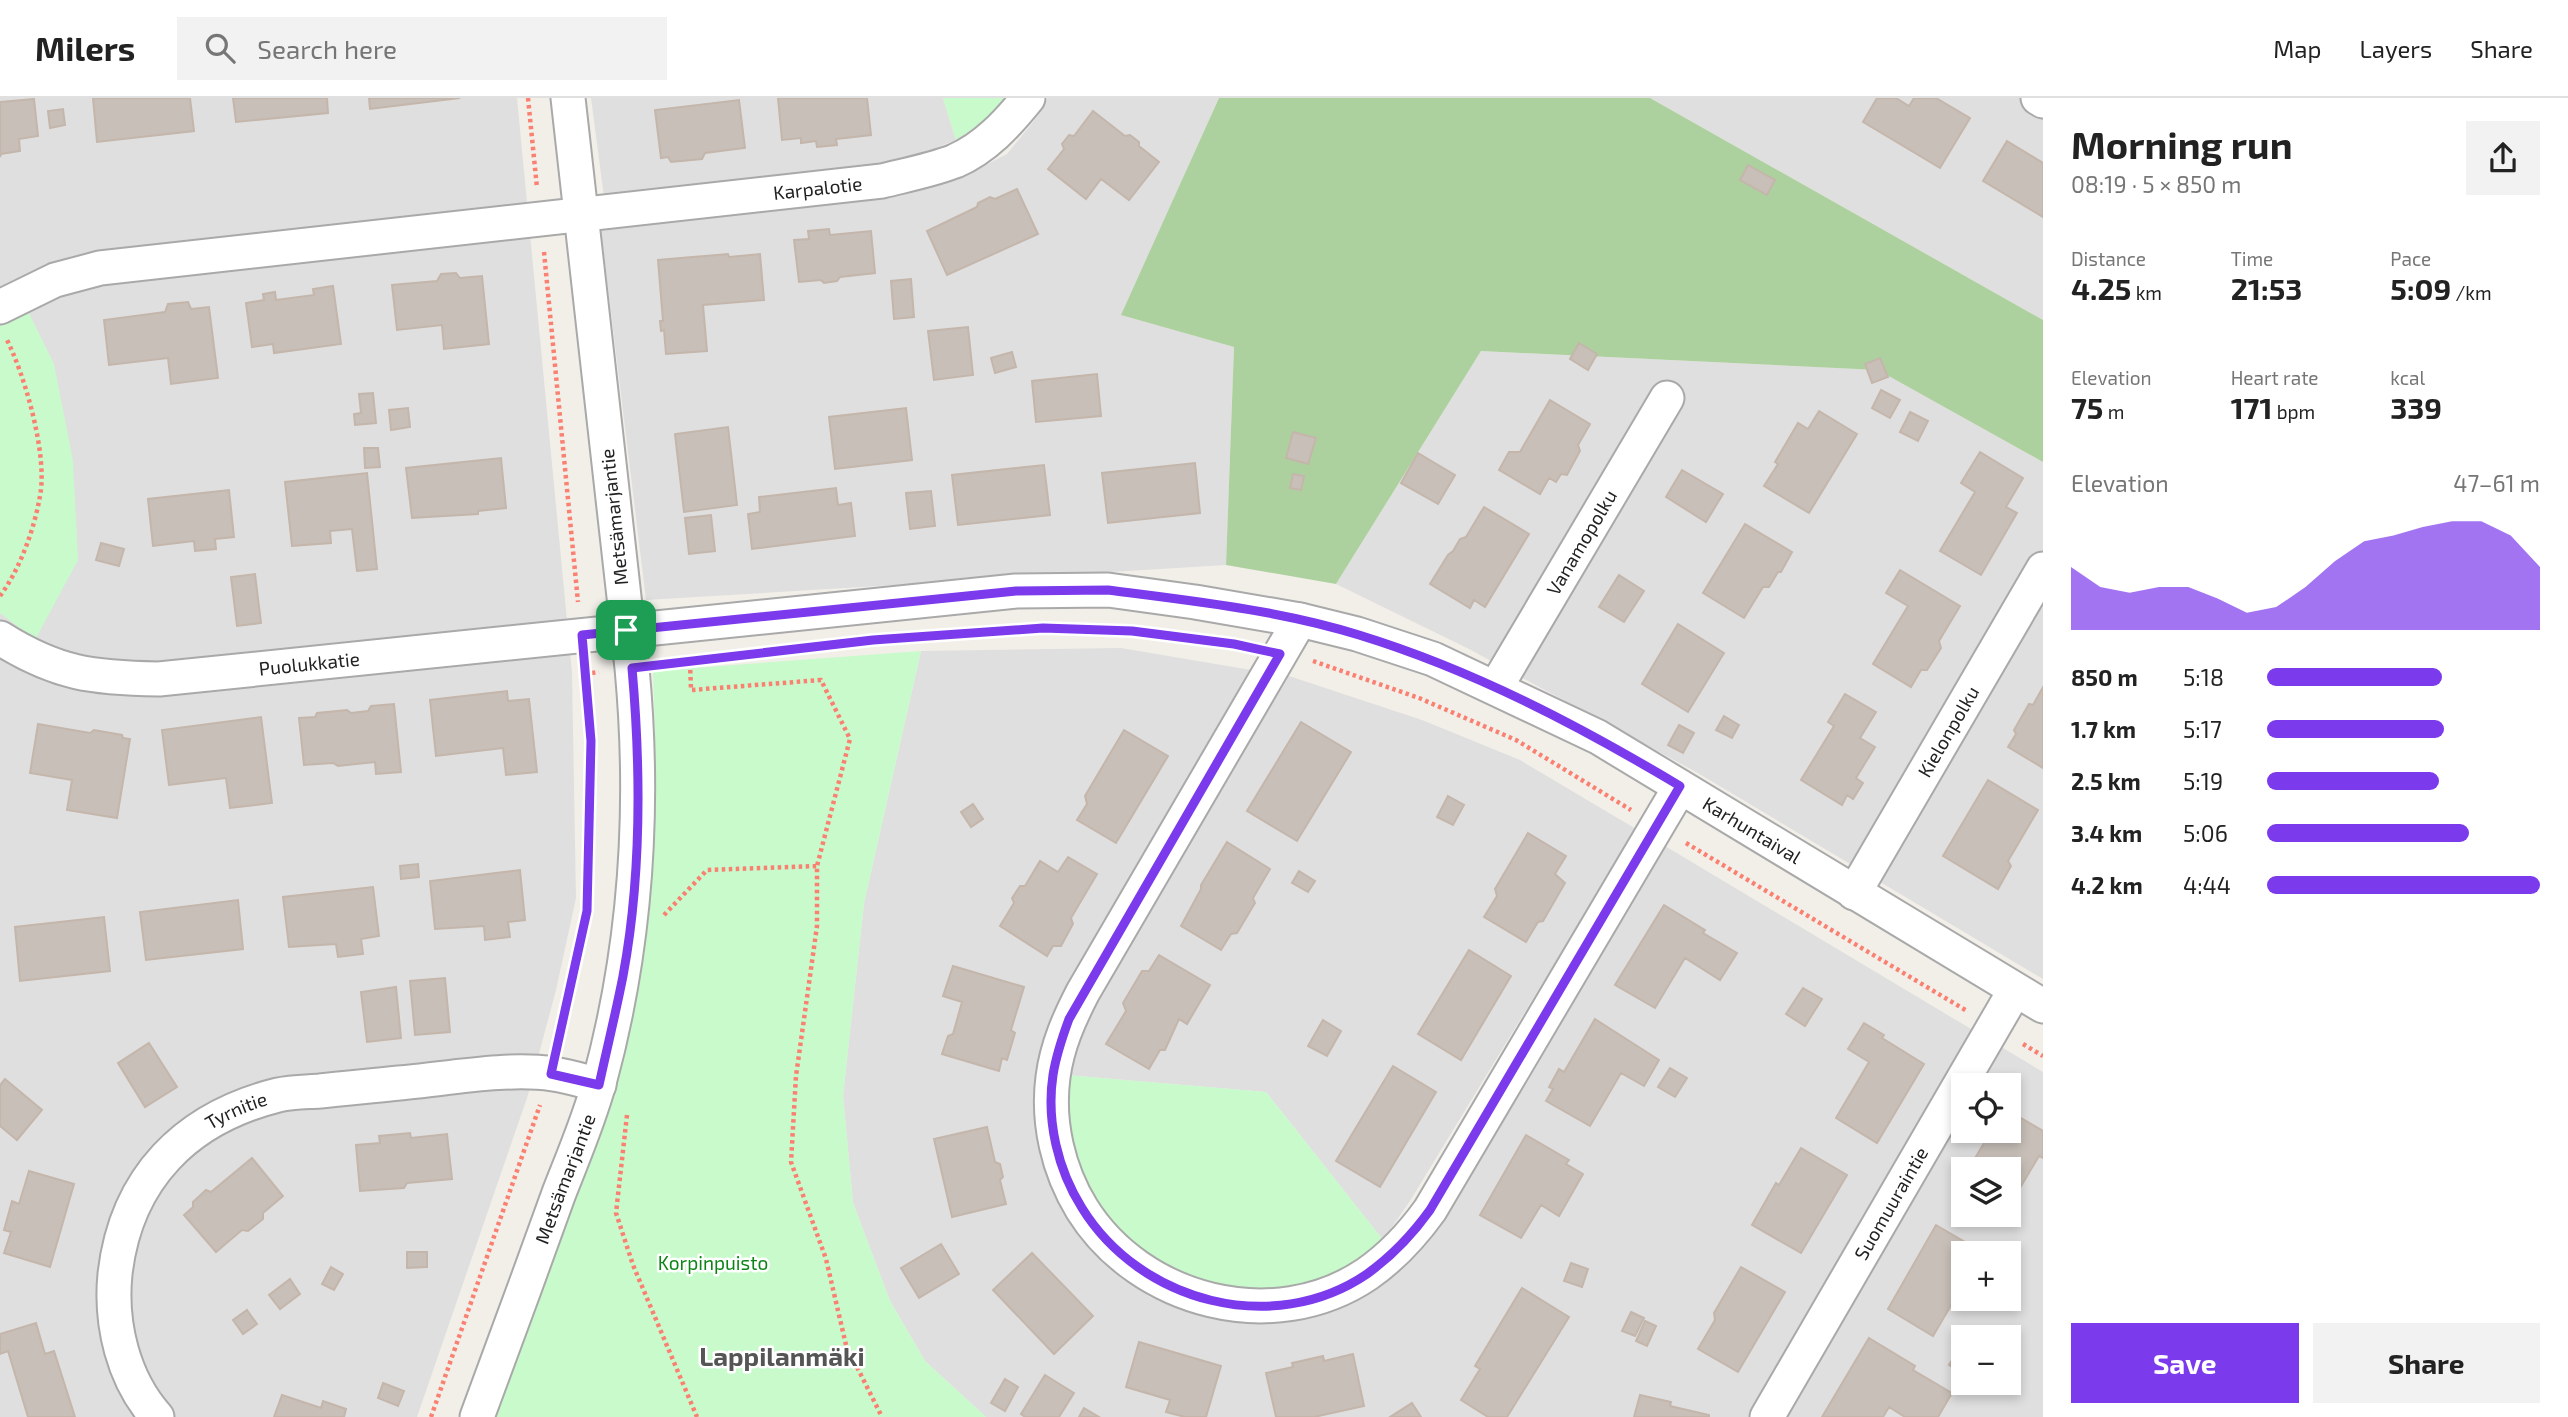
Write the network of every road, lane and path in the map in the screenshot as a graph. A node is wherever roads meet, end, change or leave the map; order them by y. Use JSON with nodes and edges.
{"nodes":[{"id":1,"x":528,"y":98,"type":"edge"},
{"id":2,"x":568,"y":98,"type":"edge"},
{"id":3,"x":1028,"y":98,"type":"edge"},
{"id":4,"x":2038,"y":98,"type":"edge"},
{"id":5,"x":2043,"y":101,"type":"edge"},
{"id":6,"x":580,"y":214,"type":"junction"},
{"id":7,"x":541,"y":218,"type":"junction"},
{"id":8,"x":2,"y":321,"type":"edge"},
{"id":9,"x":1667,"y":398,"type":"dead end"},
{"id":10,"x":2043,"y":569,"type":"edge"},
{"id":11,"x":0,"y":596,"type":"edge"},
{"id":12,"x":1300,"y":620,"type":"junction"},
{"id":13,"x":626,"y":630,"type":"junction"},
{"id":14,"x":582,"y":635,"type":"junction"},
{"id":15,"x":938,"y":635,"type":"dead end"},
{"id":16,"x":0,"y":638,"type":"edge"},
{"id":17,"x":1208,"y":641,"type":"dead end"},
{"id":18,"x":769,"y":653,"type":"dead end"},
{"id":19,"x":1280,"y":654,"type":"junction"},
{"id":20,"x":690,"y":663,"type":"junction"},
{"id":21,"x":632,"y":668,"type":"junction"},
{"id":22,"x":585,"y":674,"type":"junction"},
{"id":23,"x":1496,"y":687,"type":"junction"},
{"id":24,"x":1680,"y":786,"type":"junction"},
{"id":25,"x":1657,"y":826,"type":"junction"},
{"id":26,"x":817,"y":866,"type":"junction"},
{"id":27,"x":1854,"y":893,"type":"junction"},
{"id":28,"x":662,"y":916,"type":"dead end"},
{"id":29,"x":2029,"y":998,"type":"edge"},
{"id":30,"x":1993,"y":1027,"type":"junction"},
{"id":31,"x":2043,"y":1056,"type":"edge"},
{"id":32,"x":551,"y":1074,"type":"junction"},
{"id":33,"x":599,"y":1085,"type":"junction"},
{"id":34,"x":628,"y":1105,"type":"dead end"},
{"id":35,"x":157,"y":1417,"type":"edge"},
{"id":36,"x":431,"y":1417,"type":"edge"},
{"id":37,"x":477,"y":1417,"type":"edge"},
{"id":38,"x":697,"y":1417,"type":"edge"},
{"id":39,"x":881,"y":1417,"type":"edge"},
{"id":40,"x":1766,"y":1417,"type":"edge"}],
"edges":[{"from":1,"to":7,"type":"path"},
{"from":2,"to":6,"type":"street","name":"Metsämarjantie"},
{"from":3,"to":6,"type":"street","name":"Karpalotie"},
{"from":4,"to":5,"type":"street"},
{"from":6,"to":7,"type":"street"},
{"from":6,"to":13,"type":"street","name":"Metsämarjantie"},
{"from":7,"to":8,"type":"street"},
{"from":7,"to":14,"type":"path"},
{"from":8,"to":11,"type":"path"},
{"from":9,"to":23,"type":"street","name":"Vanamopolku"},
{"from":10,"to":27,"type":"street","name":"Kielonpolku"},
{"from":12,"to":13,"type":"street","name":"Karhuntaival"},
{"from":12,"to":19,"type":"street"},
{"from":12,"to":23,"type":"street","name":"Karhuntaival"},
{"from":13,"to":14,"type":"street","name":"Puolukkatie"},
{"from":13,"to":21,"type":"street","name":"Metsämarjantie"},
{"from":14,"to":16,"type":"street","name":"Puolukkatie"},
{"from":14,"to":22,"type":"path"},
{"from":15,"to":17,"type":"path"},
{"from":18,"to":20,"type":"path"},
{"from":19,"to":25,"type":"path"},
{"from":19,"to":25,"type":"street"},
{"from":20,"to":21,"type":"path"},
{"from":20,"to":26,"type":"path"},
{"from":21,"to":22,"type":"path"},
{"from":21,"to":33,"type":"street","name":"Metsämarjantie"},
{"from":22,"to":32,"type":"path"},
{"from":23,"to":24,"type":"street","name":"Karhuntaival"},
{"from":24,"to":25,"type":"street"},
{"from":24,"to":27,"type":"street","name":"Karhuntaival"},
{"from":25,"to":30,"type":"path"},
{"from":26,"to":28,"type":"path"},
{"from":26,"to":39,"type":"path"},
{"from":27,"to":29,"type":"street","name":"Karhuntaival"},
{"from":29,"to":30,"type":"street","name":"Suomuuraintie"},
{"from":30,"to":31,"type":"path"},
{"from":30,"to":40,"type":"street","name":"Suomuuraintie"},
{"from":32,"to":33,"type":"street","name":"Tyrnitie"},
{"from":32,"to":35,"type":"street","name":"Tyrnitie"},
{"from":32,"to":36,"type":"path"},
{"from":33,"to":37,"type":"street","name":"Metsämarjantie"},
{"from":34,"to":38,"type":"path"}]}
